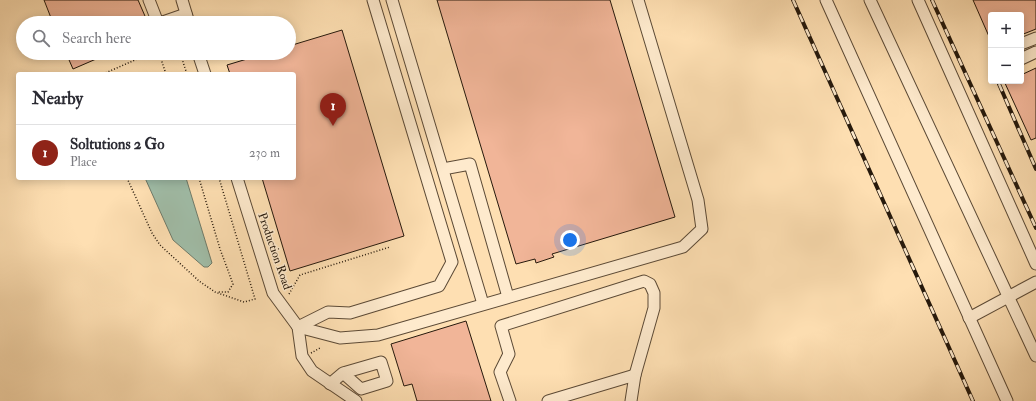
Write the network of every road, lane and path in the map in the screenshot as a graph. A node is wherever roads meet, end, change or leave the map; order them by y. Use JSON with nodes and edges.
{"nodes":[{"id":1,"x":149,"y":0,"type":"edge"},
{"id":2,"x":182,"y":0,"type":"edge"},
{"id":3,"x":373,"y":0,"type":"edge"},
{"id":4,"x":392,"y":0,"type":"edge"},
{"id":5,"x":638,"y":0,"type":"edge"},
{"id":6,"x":826,"y":0,"type":"edge"},
{"id":7,"x":870,"y":0,"type":"edge"},
{"id":8,"x":918,"y":0,"type":"edge"},
{"id":9,"x":156,"y":16,"type":"edge"},
{"id":10,"x":187,"y":16,"type":"edge"},
{"id":11,"x":1036,"y":38,"type":"edge"},
{"id":12,"x":1024,"y":43,"type":"edge"},
{"id":13,"x":1036,"y":52,"type":"edge"},
{"id":14,"x":1024,"y":58,"type":"edge"},
{"id":15,"x":135,"y":60,"type":"edge"},
{"id":16,"x":161,"y":60,"type":"edge"},
{"id":17,"x":182,"y":60,"type":"edge"},
{"id":18,"x":200,"y":60,"type":"edge"},
{"id":19,"x":107,"y":72,"type":"edge"},
{"id":20,"x":165,"y":72,"type":"edge"},
{"id":21,"x":186,"y":72,"type":"edge"},
{"id":22,"x":204,"y":72,"type":"edge"},
{"id":23,"x":443,"y":169,"type":"junction"},
{"id":24,"x":128,"y":180,"type":"edge"},
{"id":25,"x":200,"y":180,"type":"edge"},
{"id":26,"x":220,"y":180,"type":"edge"},
{"id":27,"x":238,"y":180,"type":"edge"},
{"id":28,"x":390,"y":247,"type":"dead end"},
{"id":29,"x":1036,"y":264,"type":"edge"},
{"id":30,"x":1036,"y":282,"type":"edge"},
{"id":31,"x":215,"y":292,"type":"junction"},
{"id":32,"x":290,"y":294,"type":"dead end"},
{"id":33,"x":1008,"y":296,"type":"junction"},
{"id":34,"x":508,"y":297,"type":"junction"},
{"id":35,"x":483,"y":304,"type":"junction"},
{"id":36,"x":969,"y":318,"type":"junction"},
{"id":37,"x":298,"y":327,"type":"junction"},
{"id":38,"x":320,"y":348,"type":"dead end"},
{"id":39,"x":310,"y":354,"type":"dead end"},
{"id":40,"x":1036,"y":356,"type":"edge"},
{"id":41,"x":343,"y":373,"type":"dead end"},
{"id":42,"x":635,"y":375,"type":"junction"},
{"id":43,"x":330,"y":384,"type":"junction"},
{"id":44,"x":356,"y":401,"type":"edge"},
{"id":45,"x":510,"y":401,"type":"edge"},
{"id":46,"x":548,"y":401,"type":"edge"},
{"id":47,"x":631,"y":401,"type":"edge"},
{"id":48,"x":1008,"y":401,"type":"edge"}],
"edges":[{"from":1,"to":9,"type":"street"},
{"from":2,"to":10,"type":"street"},
{"from":3,"to":37,"type":"street"},
{"from":4,"to":23,"type":"street"},
{"from":5,"to":34,"type":"street"},
{"from":6,"to":36,"type":"street"},
{"from":7,"to":33,"type":"street"},
{"from":8,"to":29,"type":"street"},
{"from":11,"to":12,"type":"street"},
{"from":13,"to":14,"type":"street"},
{"from":15,"to":19,"type":"path"},
{"from":16,"to":20,"type":"path"},
{"from":17,"to":21,"type":"path"},
{"from":18,"to":22,"type":"street"},
{"from":23,"to":34,"type":"street"},
{"from":23,"to":35,"type":"street"},
{"from":24,"to":31,"type":"path"},
{"from":25,"to":31,"type":"path"},
{"from":26,"to":31,"type":"path"},
{"from":27,"to":37,"type":"street","name":"Production Road"},
{"from":28,"to":32,"type":"path"},
{"from":30,"to":33,"type":"street"},
{"from":33,"to":36,"type":"street"},
{"from":33,"to":40,"type":"street"},
{"from":34,"to":35,"type":"street"},
{"from":35,"to":37,"type":"street"},
{"from":36,"to":48,"type":"street"},
{"from":37,"to":43,"type":"street"},
{"from":38,"to":39,"type":"path"},
{"from":41,"to":43,"type":"street"},
{"from":42,"to":45,"type":"street"},
{"from":42,"to":46,"type":"street"},
{"from":42,"to":47,"type":"street"},
{"from":43,"to":44,"type":"street"}]}
